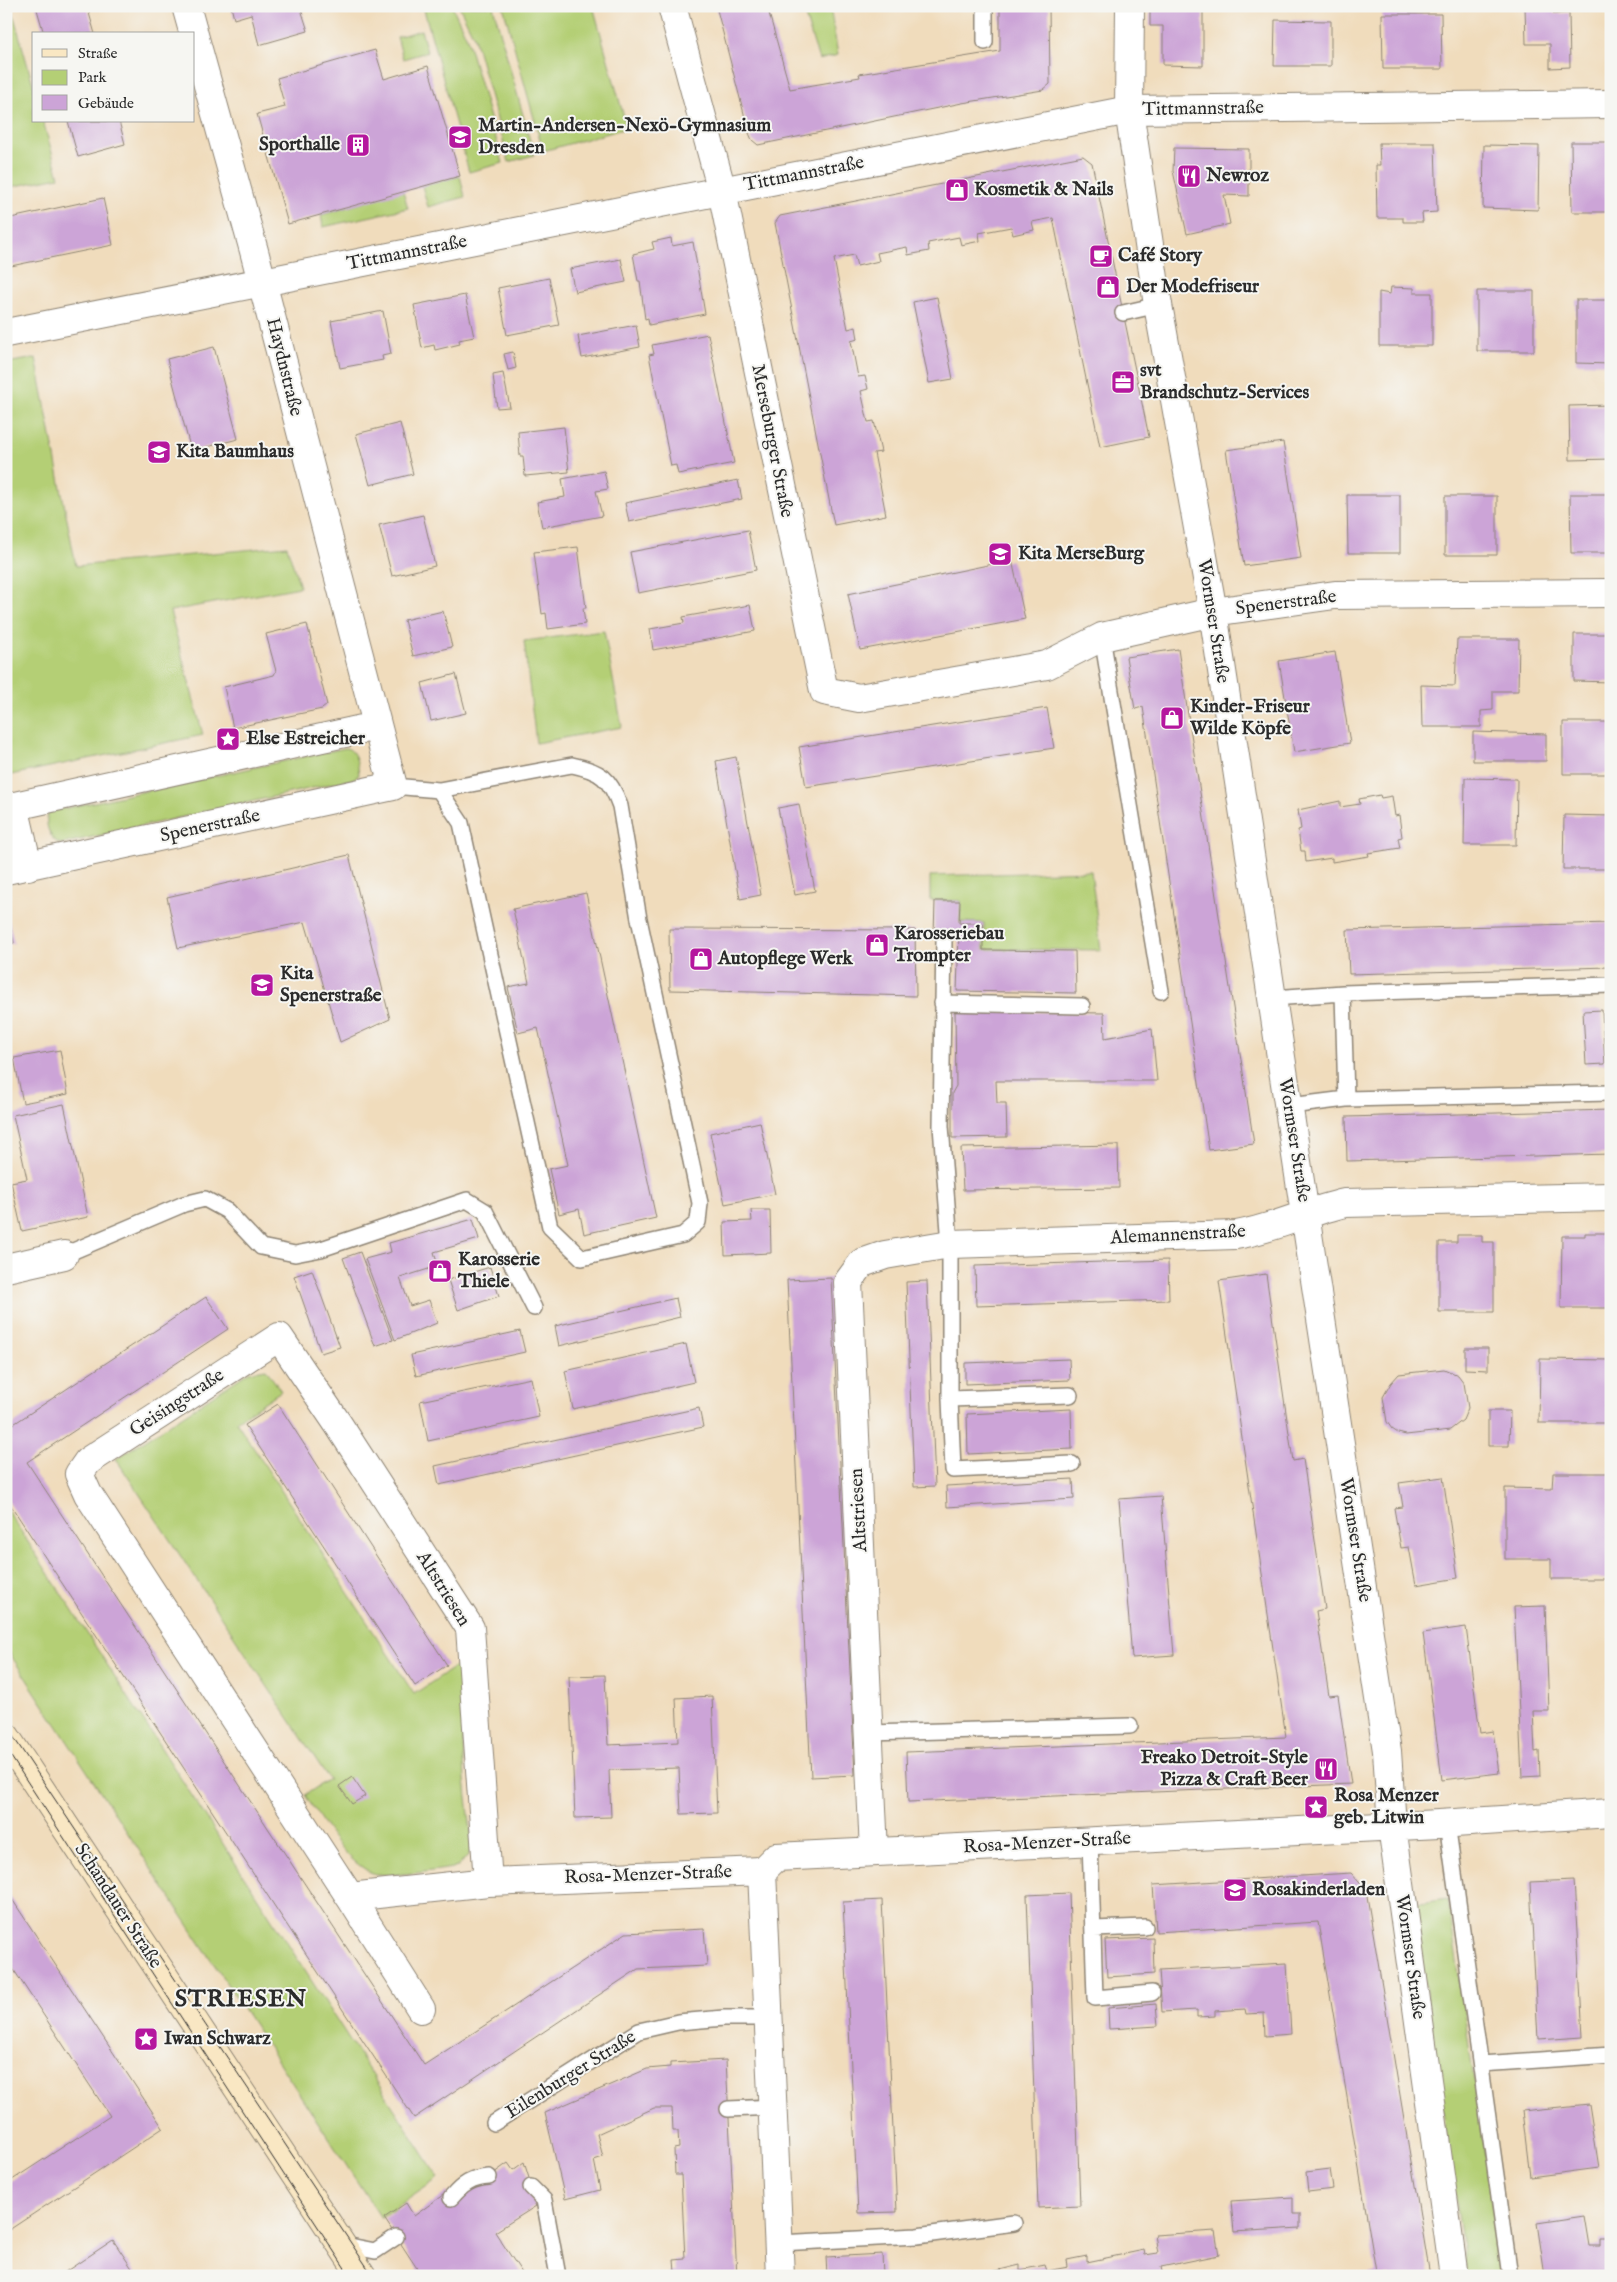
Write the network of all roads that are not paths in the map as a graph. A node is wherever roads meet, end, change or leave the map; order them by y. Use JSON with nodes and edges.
{"nodes":[{"id":1,"x":186,"y":6,"type":"edge"},
{"id":2,"x":672,"y":6,"type":"edge"},
{"id":3,"x":985,"y":6,"type":"edge"},
{"id":4,"x":1130,"y":6,"type":"edge"},
{"id":5,"x":193,"y":32,"type":"edge"},
{"id":6,"x":195,"y":39,"type":"edge"},
{"id":7,"x":985,"y":42,"type":"dead end"},
{"id":8,"x":1611,"y":104,"type":"edge"},
{"id":9,"x":1129,"y":110,"type":"junction"},
{"id":10,"x":722,"y":191,"type":"junction"},
{"id":11,"x":262,"y":282,"type":"junction"},
{"id":12,"x":1158,"y":305,"type":"junction"},
{"id":13,"x":1123,"y":313,"type":"dead end"},
{"id":14,"x":6,"y":333,"type":"edge"},
{"id":15,"x":1611,"y":593,"type":"edge"},
{"id":16,"x":1213,"y":612,"type":"junction"},
{"id":17,"x":1102,"y":637,"type":"junction"},
{"id":18,"x":824,"y":692,"type":"joint"},
{"id":19,"x":376,"y":726,"type":"junction"},
{"id":20,"x":393,"y":786,"type":"junction"},
{"id":21,"x":439,"y":790,"type":"junction"},
{"id":22,"x":10,"y":807,"type":"edge"},
{"id":23,"x":17,"y":868,"type":"edge"},
{"id":24,"x":944,"y":940,"type":"dead end"},
{"id":25,"x":1611,"y":985,"type":"edge"},
{"id":26,"x":1161,"y":991,"type":"dead end"},
{"id":27,"x":1343,"y":993,"type":"junction"},
{"id":28,"x":1273,"y":998,"type":"junction"},
{"id":29,"x":942,"y":1003,"type":"junction"},
{"id":30,"x":1082,"y":1006,"type":"dead end"},
{"id":31,"x":1611,"y":1093,"type":"edge"},
{"id":32,"x":1346,"y":1099,"type":"junction"},
{"id":33,"x":1290,"y":1106,"type":"junction"},
{"id":34,"x":1611,"y":1197,"type":"edge"},
{"id":35,"x":1306,"y":1214,"type":"junction"},
{"id":36,"x":950,"y":1244,"type":"junction"},
{"id":37,"x":64,"y":1255,"type":"joint"},
{"id":38,"x":6,"y":1268,"type":"edge"},
{"id":39,"x":534,"y":1308,"type":"dead end"},
{"id":40,"x":279,"y":1337,"type":"joint"},
{"id":41,"x":1070,"y":1395,"type":"dead end"},
{"id":42,"x":950,"y":1399,"type":"junction"},
{"id":43,"x":1072,"y":1464,"type":"dead end"},
{"id":44,"x":1130,"y":1726,"type":"dead end"},
{"id":45,"x":869,"y":1733,"type":"junction"},
{"id":46,"x":6,"y":1737,"type":"edge"},
{"id":47,"x":1611,"y":1812,"type":"edge"},
{"id":48,"x":1447,"y":1823,"type":"junction"},
{"id":49,"x":1392,"y":1826,"type":"junction"},
{"id":50,"x":1090,"y":1841,"type":"junction"},
{"id":51,"x":874,"y":1852,"type":"junction"},
{"id":52,"x":762,"y":1871,"type":"junction"},
{"id":53,"x":488,"y":1882,"type":"junction"},
{"id":54,"x":350,"y":1897,"type":"junction"},
{"id":55,"x":1145,"y":1927,"type":"dead end"},
{"id":56,"x":1094,"y":1929,"type":"junction"},
{"id":57,"x":1152,"y":1993,"type":"dead end"},
{"id":58,"x":421,"y":2009,"type":"dead end"},
{"id":59,"x":769,"y":2018,"type":"junction"},
{"id":60,"x":1611,"y":2055,"type":"edge"},
{"id":61,"x":1481,"y":2064,"type":"junction"},
{"id":62,"x":773,"y":2108,"type":"junction"},
{"id":63,"x":728,"y":2109,"type":"dead end"},
{"id":64,"x":494,"y":2123,"type":"dead end"},
{"id":65,"x":489,"y":2176,"type":"dead end"},
{"id":66,"x":531,"y":2187,"type":"dead end"},
{"id":67,"x":451,"y":2198,"type":"dead end"},
{"id":68,"x":1014,"y":2223,"type":"dead end"},
{"id":69,"x":396,"y":2237,"type":"dead end"},
{"id":70,"x":779,"y":2243,"type":"junction"},
{"id":71,"x":340,"y":2244,"type":"junction"},
{"id":72,"x":362,"y":2276,"type":"edge"},
{"id":73,"x":558,"y":2276,"type":"edge"},
{"id":74,"x":780,"y":2276,"type":"edge"},
{"id":75,"x":1454,"y":2276,"type":"edge"},
{"id":76,"x":1510,"y":2276,"type":"edge"}],
"edges":[{"from":1,"to":5,"type":"street","name":"Haydnstraße"},
{"from":2,"to":10,"type":"street","name":"Merseburger Straße"},
{"from":3,"to":7,"type":"lane"},
{"from":4,"to":9,"type":"street","name":"Wormser Straße"},
{"from":6,"to":11,"type":"street","name":"Haydnstraße"},
{"from":8,"to":9,"type":"street","name":"Tittmannstraße"},
{"from":9,"to":10,"type":"street","name":"Tittmannstraße"},
{"from":9,"to":12,"type":"street","name":"Wormser Straße"},
{"from":10,"to":11,"type":"street","name":"Tittmannstraße"},
{"from":10,"to":18,"type":"street","name":"Merseburger Straße"},
{"from":11,"to":14,"type":"street","name":"Tittmannstraße"},
{"from":11,"to":19,"type":"street","name":"Haydnstraße"},
{"from":12,"to":13,"type":"lane"},
{"from":12,"to":16,"type":"street","name":"Wormser Straße"},
{"from":15,"to":16,"type":"street","name":"Spenerstraße"},
{"from":16,"to":17,"type":"street","name":"Spenerstraße"},
{"from":16,"to":28,"type":"street","name":"Wormser Straße"},
{"from":17,"to":18,"type":"street","name":"Spenerstraße"},
{"from":17,"to":26,"type":"lane"},
{"from":19,"to":20,"type":"street","name":"Haydnstraße"},
{"from":19,"to":22,"type":"street","name":"Spenerstraße"},
{"from":20,"to":21,"type":"lane"},
{"from":20,"to":23,"type":"street","name":"Spenerstraße"},
{"from":21,"to":21,"type":"lane"},
{"from":22,"to":23,"type":"street","name":"Spenerstraße"},
{"from":24,"to":29,"type":"lane"},
{"from":25,"to":27,"type":"lane"},
{"from":27,"to":28,"type":"lane"},
{"from":27,"to":32,"type":"lane"},
{"from":28,"to":33,"type":"street","name":"Wormser Straße"},
{"from":29,"to":30,"type":"lane"},
{"from":29,"to":36,"type":"lane"},
{"from":31,"to":32,"type":"lane"},
{"from":32,"to":33,"type":"lane"},
{"from":33,"to":35,"type":"street","name":"Wormser Straße"},
{"from":34,"to":35,"type":"street","name":"Alemannenstraße"},
{"from":35,"to":36,"type":"street","name":"Alemannenstraße"},
{"from":35,"to":49,"type":"street","name":"Wormser Straße"},
{"from":36,"to":42,"type":"lane"},
{"from":36,"to":45,"type":"street","name":"Altstriesen"},
{"from":37,"to":38,"type":"street"},
{"from":37,"to":39,"type":"lane"},
{"from":40,"to":53,"type":"street","name":"Altstriesen"},
{"from":40,"to":54,"type":"street","name":"Geisingstraße"},
{"from":41,"to":42,"type":"lane"},
{"from":42,"to":43,"type":"lane"},
{"from":44,"to":45,"type":"lane"},
{"from":45,"to":51,"type":"street","name":"Altstriesen"},
{"from":46,"to":71,"type":"main road","name":"Schandauer Straße"},
{"from":47,"to":48,"type":"street","name":"Rosa-Menzer-Straße"},
{"from":48,"to":49,"type":"street","name":"Rosa-Menzer-Straße"},
{"from":48,"to":61,"type":"lane"},
{"from":49,"to":50,"type":"street","name":"Rosa-Menzer-Straße"},
{"from":49,"to":75,"type":"street","name":"Wormser Straße"},
{"from":50,"to":51,"type":"street","name":"Rosa-Menzer-Straße"},
{"from":50,"to":56,"type":"lane"},
{"from":51,"to":52,"type":"street","name":"Rosa-Menzer-Straße"},
{"from":52,"to":53,"type":"street","name":"Rosa-Menzer-Straße"},
{"from":52,"to":59,"type":"street"},
{"from":53,"to":54,"type":"street"},
{"from":54,"to":58,"type":"street"},
{"from":55,"to":56,"type":"lane"},
{"from":56,"to":57,"type":"lane"},
{"from":59,"to":62,"type":"street"},
{"from":59,"to":64,"type":"lane","name":"Eilenburger Straße"},
{"from":60,"to":61,"type":"lane"},
{"from":61,"to":76,"type":"lane"},
{"from":62,"to":63,"type":"lane"},
{"from":62,"to":70,"type":"street"},
{"from":65,"to":67,"type":"lane"},
{"from":66,"to":73,"type":"lane"},
{"from":68,"to":70,"type":"lane"},
{"from":69,"to":71,"type":"lane"},
{"from":70,"to":74,"type":"street"},
{"from":71,"to":72,"type":"main road","name":"Schandauer Straße"}]}
